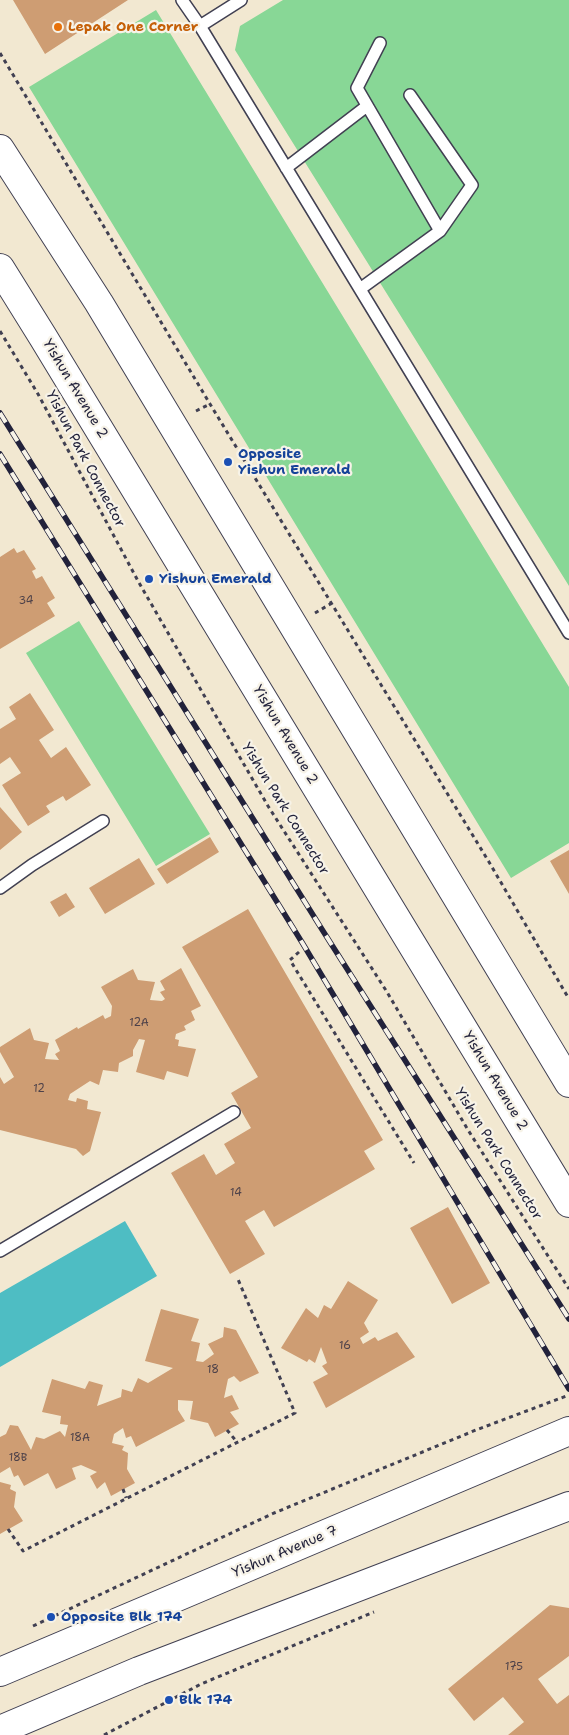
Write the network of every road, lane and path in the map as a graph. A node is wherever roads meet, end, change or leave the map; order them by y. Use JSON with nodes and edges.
{"nodes":[{"id":1,"x":182,"y":0,"type":"edge"},
{"id":2,"x":241,"y":0,"type":"edge"},
{"id":3,"x":200,"y":26,"type":"junction"},
{"id":4,"x":380,"y":43,"type":"dead end"},
{"id":5,"x":0,"y":53,"type":"edge"},
{"id":6,"x":410,"y":96,"type":"dead end"},
{"id":7,"x":367,"y":106,"type":"junction"},
{"id":8,"x":0,"y":150,"type":"edge"},
{"id":9,"x":286,"y":168,"type":"junction"},
{"id":10,"x":440,"y":231,"type":"junction"},
{"id":11,"x":0,"y":268,"type":"edge"},
{"id":12,"x":360,"y":289,"type":"junction"},
{"id":13,"x":0,"y":331,"type":"edge"},
{"id":14,"x":569,"y":634,"type":"edge"},
{"id":15,"x":103,"y":821,"type":"dead end"},
{"id":16,"x":0,"y":888,"type":"edge"},
{"id":17,"x":299,"y":952,"type":"dead end"},
{"id":18,"x":569,"y":999,"type":"edge"},
{"id":19,"x":569,"y":1083,"type":"edge"},
{"id":20,"x":234,"y":1112,"type":"dead end"},
{"id":21,"x":414,"y":1163,"type":"dead end"},
{"id":22,"x":569,"y":1203,"type":"edge"},
{"id":23,"x":0,"y":1251,"type":"edge"},
{"id":24,"x":237,"y":1277,"type":"dead end"},
{"id":25,"x":569,"y":1289,"type":"edge"},
{"id":26,"x":569,"y":1395,"type":"edge"},
{"id":27,"x":227,"y":1430,"type":"dead end"},
{"id":28,"x":569,"y":1431,"type":"edge"},
{"id":29,"x":237,"y":1442,"type":"junction"},
{"id":30,"x":124,"y":1490,"type":"dead end"},
{"id":31,"x":126,"y":1498,"type":"junction"},
{"id":32,"x":569,"y":1506,"type":"edge"},
{"id":33,"x":8,"y":1529,"type":"dead end"},
{"id":34,"x":379,"y":1610,"type":"dead end"},
{"id":35,"x":25,"y":1630,"type":"dead end"},
{"id":36,"x":0,"y":1672,"type":"edge"},
{"id":37,"x":0,"y":1730,"type":"edge"},
{"id":38,"x":104,"y":1735,"type":"edge"}],
"edges":[{"from":1,"to":3,"type":"lane"},
{"from":2,"to":3,"type":"lane"},
{"from":3,"to":9,"type":"lane"},
{"from":4,"to":7,"type":"lane"},
{"from":5,"to":18,"type":"path"},
{"from":6,"to":10,"type":"lane"},
{"from":7,"to":9,"type":"lane"},
{"from":7,"to":10,"type":"lane"},
{"from":8,"to":19,"type":"main road"},
{"from":9,"to":12,"type":"lane"},
{"from":10,"to":12,"type":"lane"},
{"from":11,"to":22,"type":"main road","name":"Yishun Avenue 2"},
{"from":12,"to":14,"type":"lane"},
{"from":13,"to":25,"type":"path","name":"Yishun Park Connector"},
{"from":15,"to":16,"type":"lane"},
{"from":17,"to":21,"type":"path"},
{"from":20,"to":23,"type":"lane"},
{"from":24,"to":29,"type":"path"},
{"from":26,"to":35,"type":"path"},
{"from":27,"to":29,"type":"path"},
{"from":28,"to":36,"type":"main road","name":"Yishun Avenue 7"},
{"from":29,"to":31,"type":"path"},
{"from":30,"to":31,"type":"path"},
{"from":31,"to":33,"type":"path"},
{"from":32,"to":37,"type":"main road"},
{"from":34,"to":38,"type":"path"}]}
